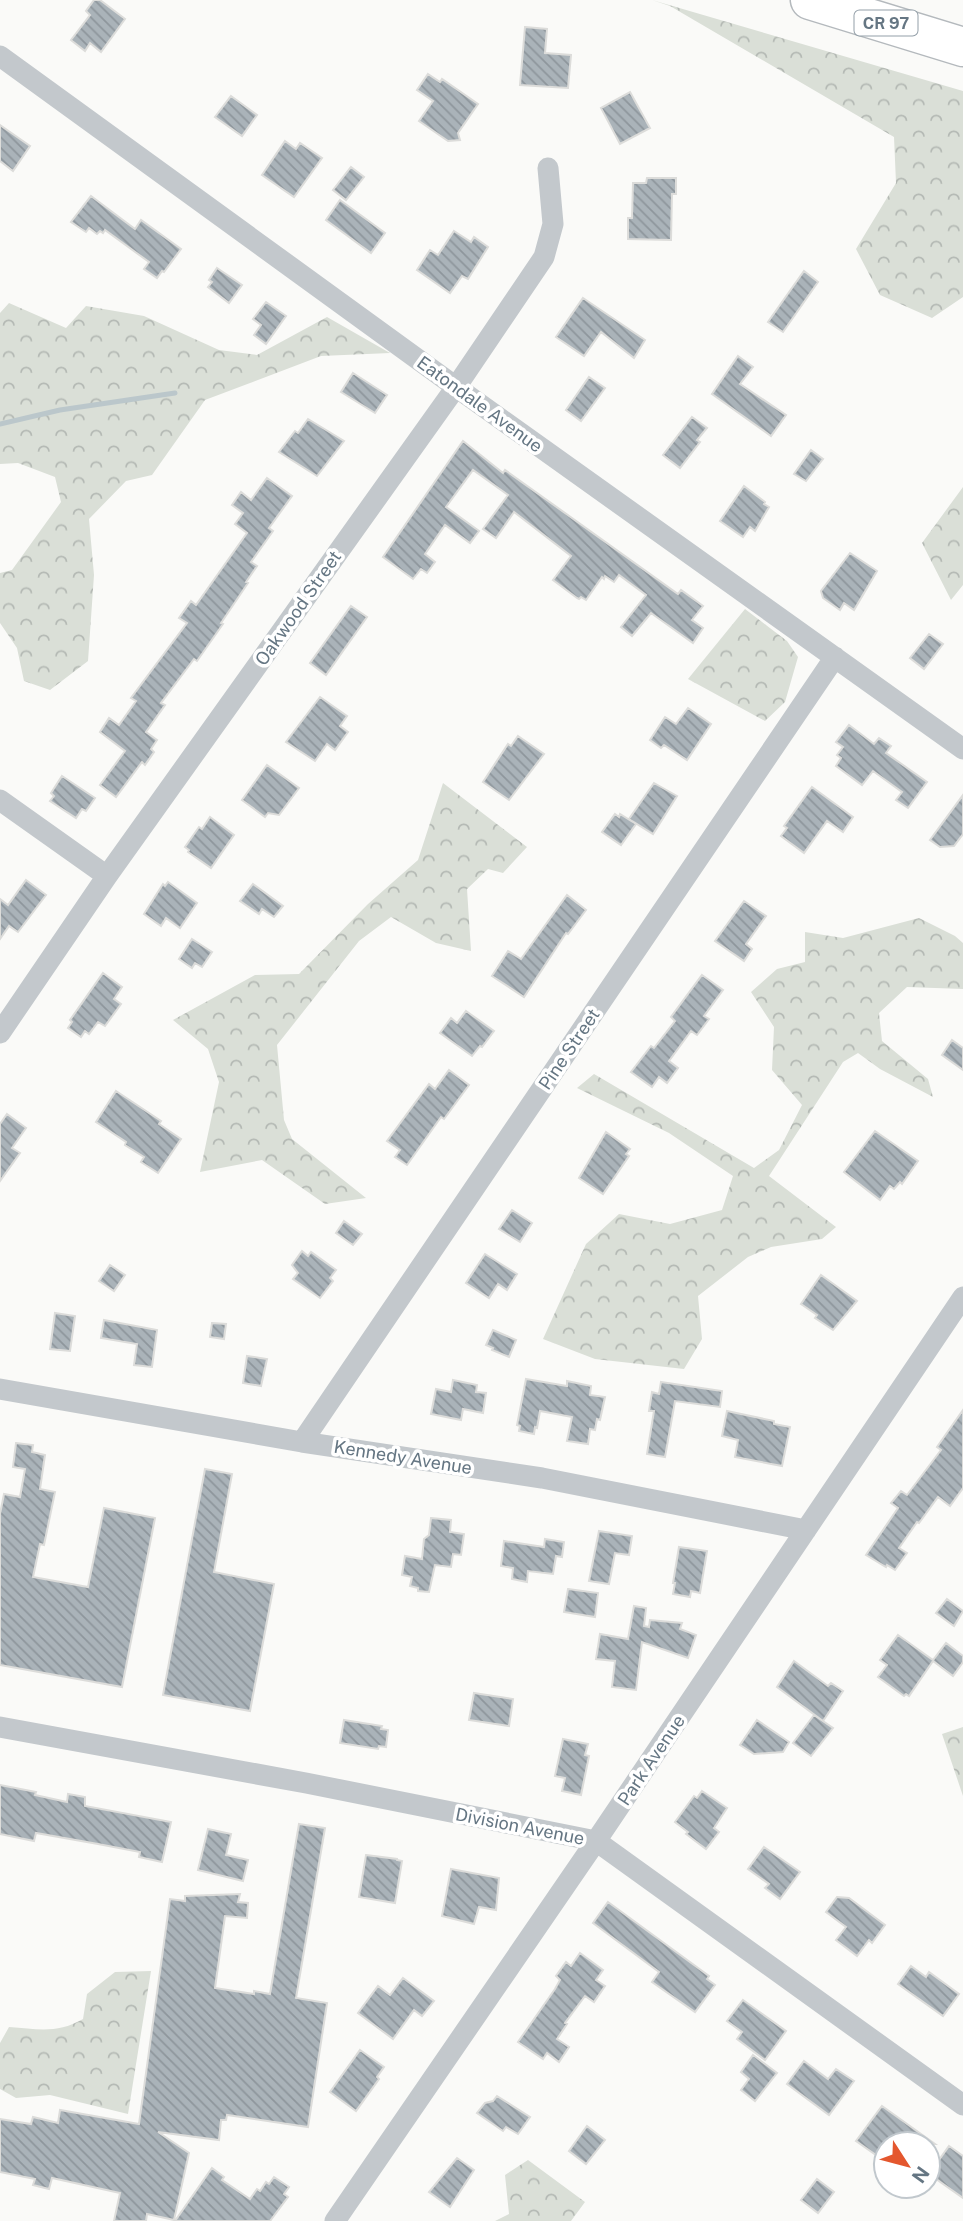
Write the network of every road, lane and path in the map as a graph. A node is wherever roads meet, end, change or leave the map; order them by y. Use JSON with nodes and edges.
{"nodes":[{"id":1,"x":810,"y":0,"type":"edge"},
{"id":2,"x":963,"y":47,"type":"edge"},
{"id":3,"x":0,"y":56,"type":"edge"},
{"id":4,"x":548,"y":168,"type":"dead end"},
{"id":5,"x":456,"y":387,"type":"junction"},
{"id":6,"x":835,"y":657,"type":"junction"},
{"id":7,"x":963,"y":749,"type":"edge"},
{"id":8,"x":0,"y":800,"type":"edge"},
{"id":9,"x":107,"y":876,"type":"junction"},
{"id":10,"x":0,"y":1033,"type":"edge"},
{"id":11,"x":963,"y":1297,"type":"edge"},
{"id":12,"x":0,"y":1389,"type":"edge"},
{"id":13,"x":302,"y":1442,"type":"junction"},
{"id":14,"x":806,"y":1530,"type":"junction"},
{"id":15,"x":0,"y":1727,"type":"edge"},
{"id":16,"x":596,"y":1841,"type":"junction"},
{"id":17,"x":963,"y":2105,"type":"edge"},
{"id":18,"x":335,"y":2221,"type":"edge"}],
"edges":[{"from":1,"to":2,"type":"highway","number":"CR 97"},
{"from":3,"to":5,"type":"street","name":"Eatondale Avenue"},
{"from":4,"to":5,"type":"street","name":"Oakwood Street"},
{"from":5,"to":6,"type":"street","name":"Eatondale Avenue"},
{"from":5,"to":9,"type":"street","name":"Oakwood Street"},
{"from":6,"to":7,"type":"street","name":"Eatondale Avenue"},
{"from":6,"to":13,"type":"street","name":"Pine Street"},
{"from":8,"to":9,"type":"street"},
{"from":9,"to":10,"type":"street","name":"Oakwood Street"},
{"from":11,"to":14,"type":"street","name":"Park Avenue"},
{"from":12,"to":13,"type":"street","name":"Kennedy Avenue"},
{"from":13,"to":14,"type":"street","name":"Kennedy Avenue"},
{"from":14,"to":16,"type":"street","name":"Park Avenue"},
{"from":15,"to":16,"type":"street","name":"Division Avenue"},
{"from":16,"to":17,"type":"street","name":"Division Avenue"},
{"from":16,"to":18,"type":"street","name":"Park Avenue"}]}
